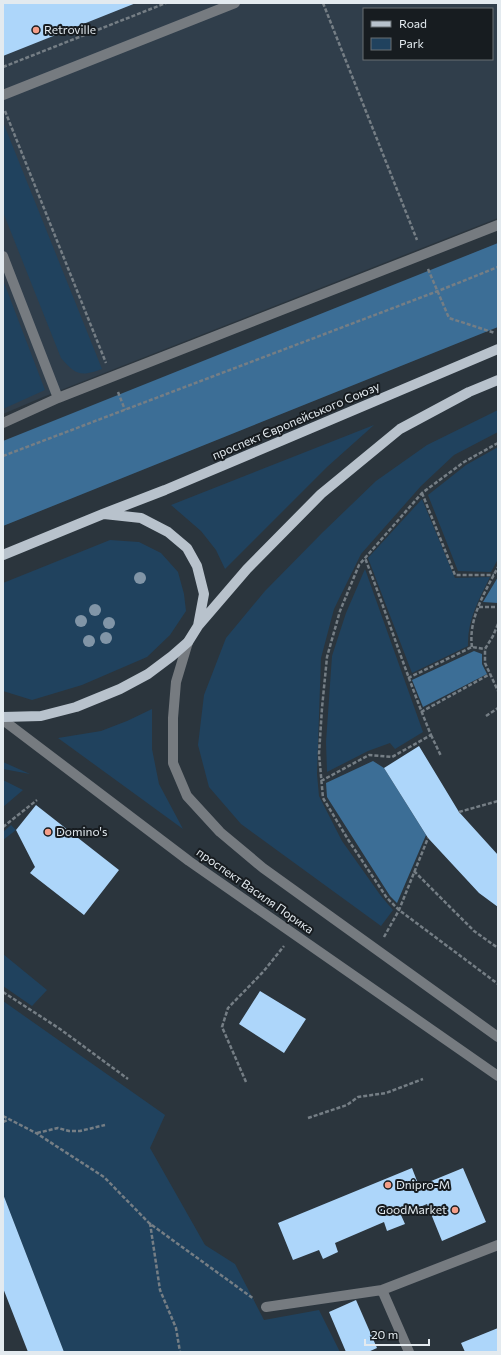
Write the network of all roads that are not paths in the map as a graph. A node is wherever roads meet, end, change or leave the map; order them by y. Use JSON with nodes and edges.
{"nodes":[{"id":1,"x":235,"y":3,"type":"edge"},
{"id":2,"x":3,"y":95,"type":"edge"},
{"id":3,"x":498,"y":225,"type":"edge"},
{"id":4,"x":3,"y":256,"type":"edge"},
{"id":5,"x":498,"y":350,"type":"edge"},
{"id":6,"x":498,"y":380,"type":"edge"},
{"id":7,"x":58,"y":398,"type":"junction"},
{"id":8,"x":3,"y":423,"type":"edge"},
{"id":9,"x":103,"y":514,"type":"junction"},
{"id":10,"x":3,"y":555,"type":"edge"},
{"id":11,"x":198,"y":626,"type":"junction"},
{"id":12,"x":188,"y":642,"type":"junction"},
{"id":13,"x":3,"y":717,"type":"edge"},
{"id":14,"x":3,"y":720,"type":"edge"},
{"id":15,"x":498,"y":1037,"type":"edge"},
{"id":16,"x":498,"y":1076,"type":"edge"},
{"id":17,"x":498,"y":1245,"type":"edge"},
{"id":18,"x":382,"y":1290,"type":"junction"},
{"id":19,"x":266,"y":1307,"type":"road end"},
{"id":20,"x":409,"y":1352,"type":"edge"}],
"edges":[{"from":1,"to":2,"type":"street"},
{"from":3,"to":7,"type":"street"},
{"from":4,"to":7,"type":"street"},
{"from":5,"to":9,"type":"main road","name":"проспект Європейського Союзу"},
{"from":6,"to":11,"type":"main road"},
{"from":7,"to":8,"type":"street"},
{"from":9,"to":10,"type":"main road","name":"проспект Європейського Союзу"},
{"from":9,"to":11,"type":"main road"},
{"from":11,"to":12,"type":"main road"},
{"from":12,"to":13,"type":"main road"},
{"from":12,"to":15,"type":"street","name":"проспект Василя Порика"},
{"from":14,"to":16,"type":"street","name":"проспект Василя Порика"},
{"from":17,"to":18,"type":"street"},
{"from":18,"to":19,"type":"street"},
{"from":18,"to":20,"type":"street"}]}
